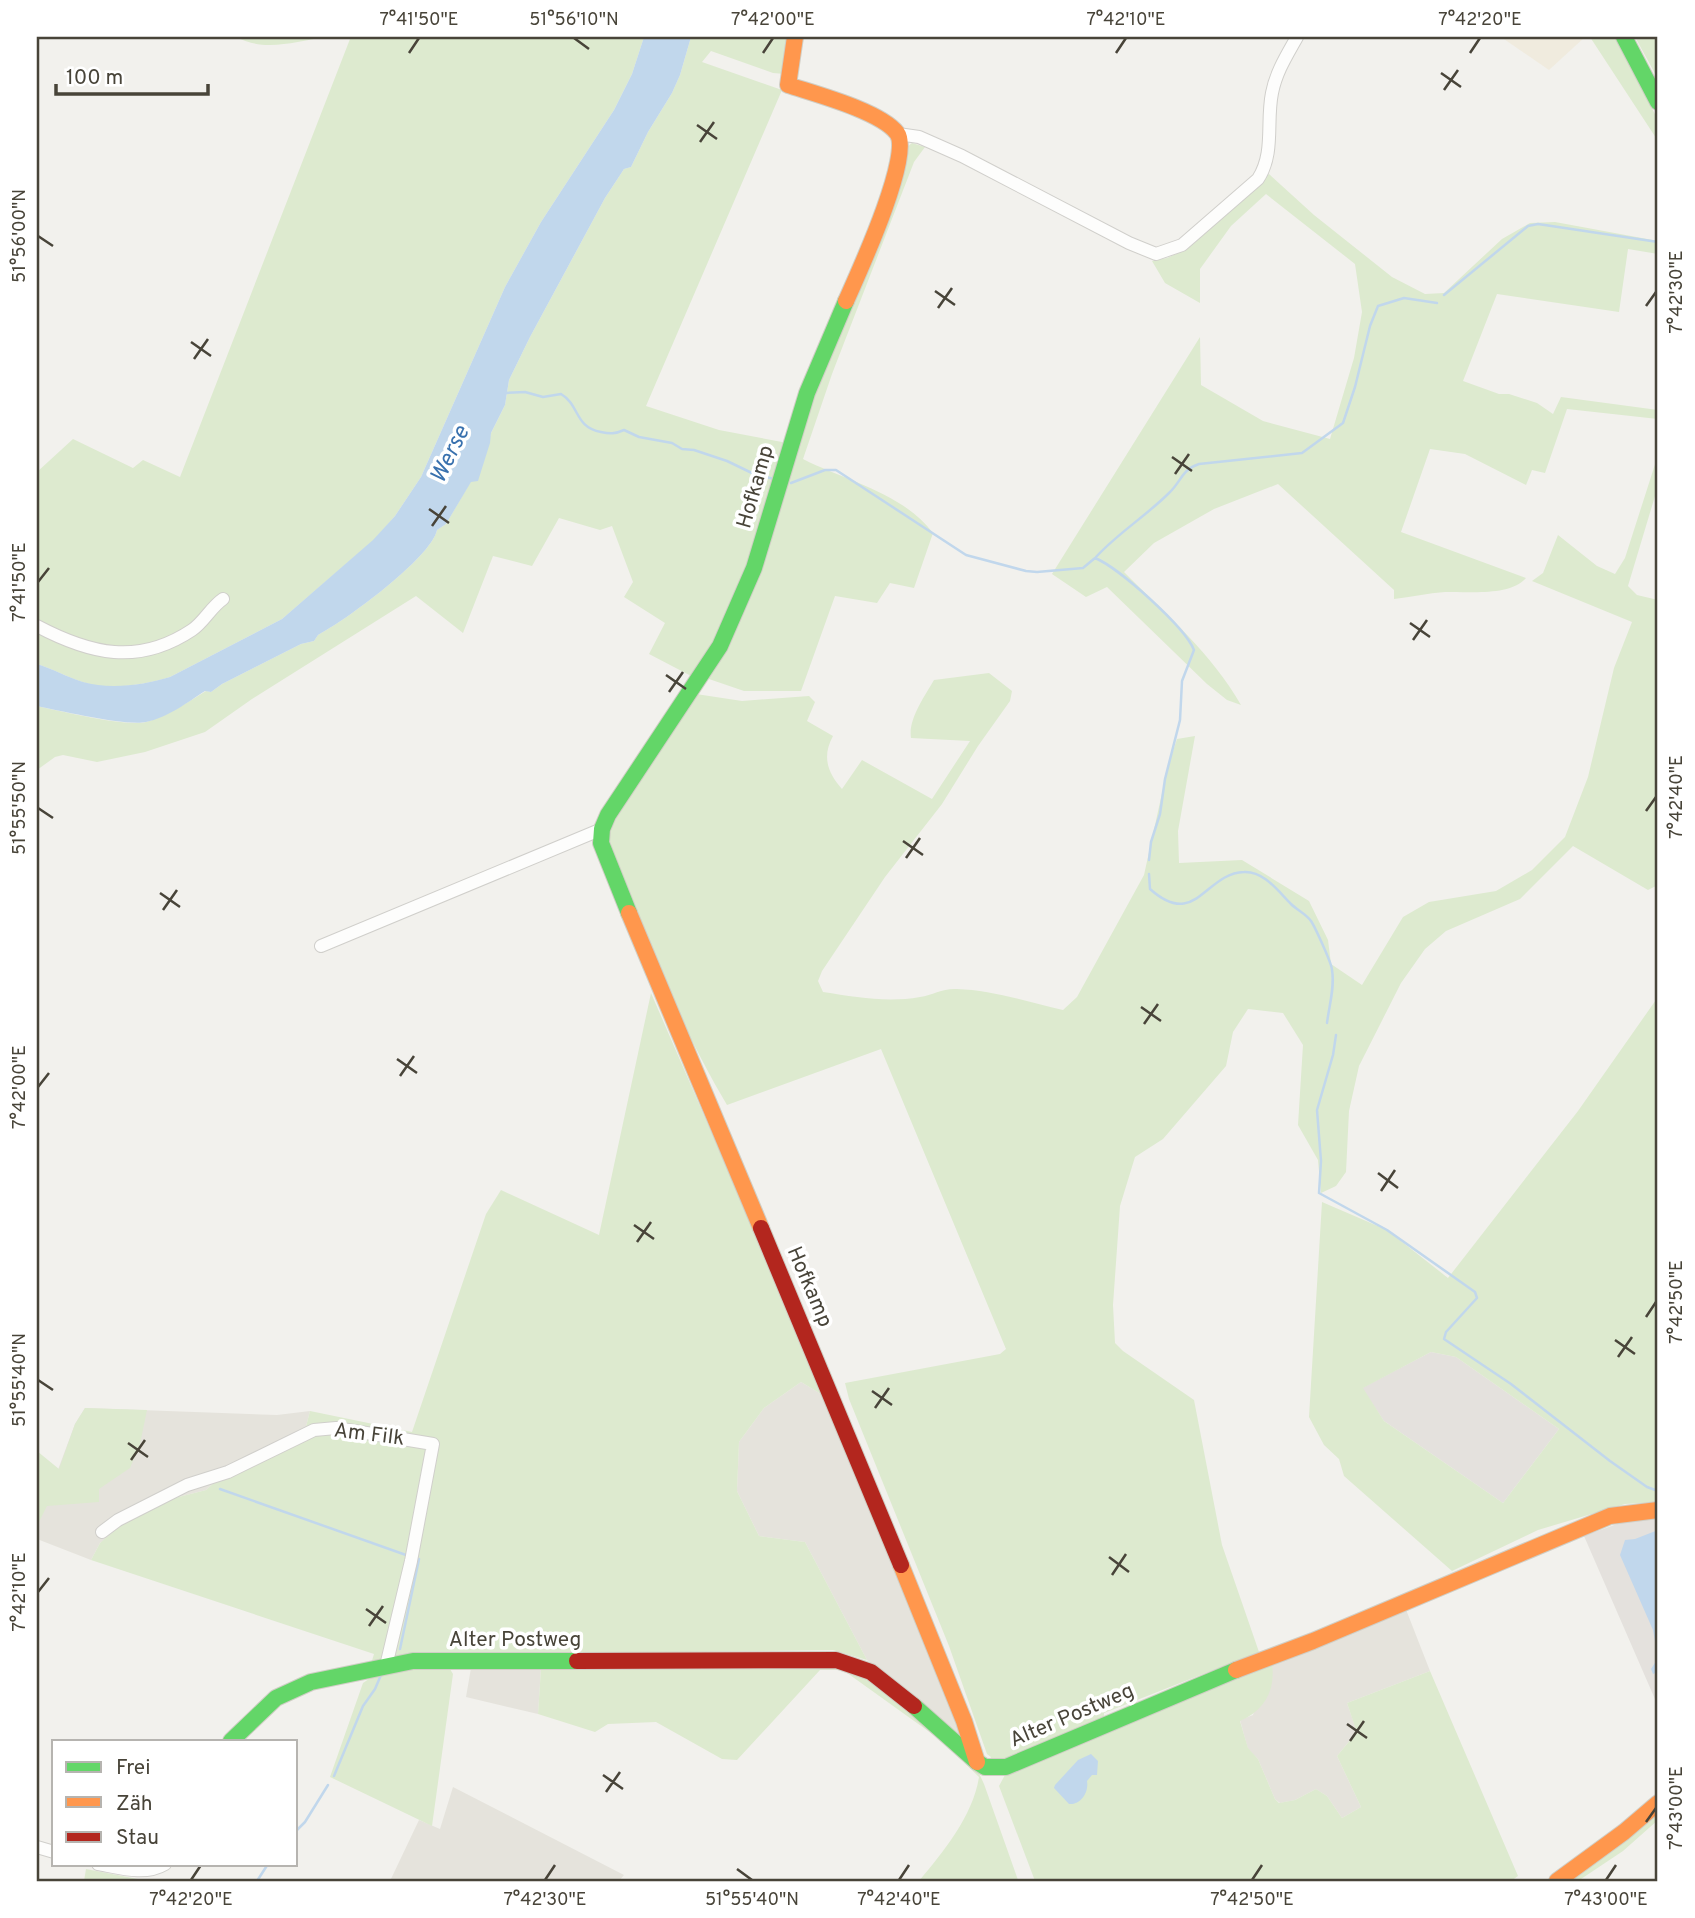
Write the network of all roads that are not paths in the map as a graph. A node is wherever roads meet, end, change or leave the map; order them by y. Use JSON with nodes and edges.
{"nodes":[{"id":1,"x":796,"y":37,"type":"edge"},
{"id":2,"x":1297,"y":37,"type":"edge"},
{"id":3,"x":1624,"y":37,"type":"edge"},
{"id":4,"x":1658,"y":102,"type":"edge"},
{"id":5,"x":898,"y":134,"type":"junction"},
{"id":6,"x":223,"y":599,"type":"dead end"},
{"id":7,"x":37,"y":626,"type":"edge"},
{"id":8,"x":602,"y":829,"type":"junction"},
{"id":9,"x":321,"y":946,"type":"dead end"},
{"id":10,"x":1658,"y":1510,"type":"edge"},
{"id":11,"x":102,"y":1532,"type":"dead end"},
{"id":12,"x":386,"y":1666,"type":"junction"},
{"id":13,"x":232,"y":1740,"type":"edge"},
{"id":14,"x":977,"y":1762,"type":"junction"},
{"id":15,"x":1658,"y":1803,"type":"edge"},
{"id":16,"x":108,"y":1866,"type":"edge"},
{"id":17,"x":162,"y":1866,"type":"edge"},
{"id":18,"x":1557,"y":1881,"type":"edge"}],
"edges":[{"from":1,"to":5,"type":"street"},
{"from":2,"to":5,"type":"street"},
{"from":3,"to":4,"type":"street"},
{"from":5,"to":8,"type":"street","name":"Hofkamp"},
{"from":6,"to":7,"type":"street"},
{"from":8,"to":9,"type":"street"},
{"from":8,"to":14,"type":"street","name":"Hofkamp"},
{"from":10,"to":14,"type":"street","name":"Alter Postweg"},
{"from":11,"to":12,"type":"street","name":"Am Filk"},
{"from":12,"to":13,"type":"street","name":"Alter Postweg"},
{"from":12,"to":14,"type":"street","name":"Alter Postweg"},
{"from":15,"to":18,"type":"street"},
{"from":16,"to":17,"type":"street"}]}
